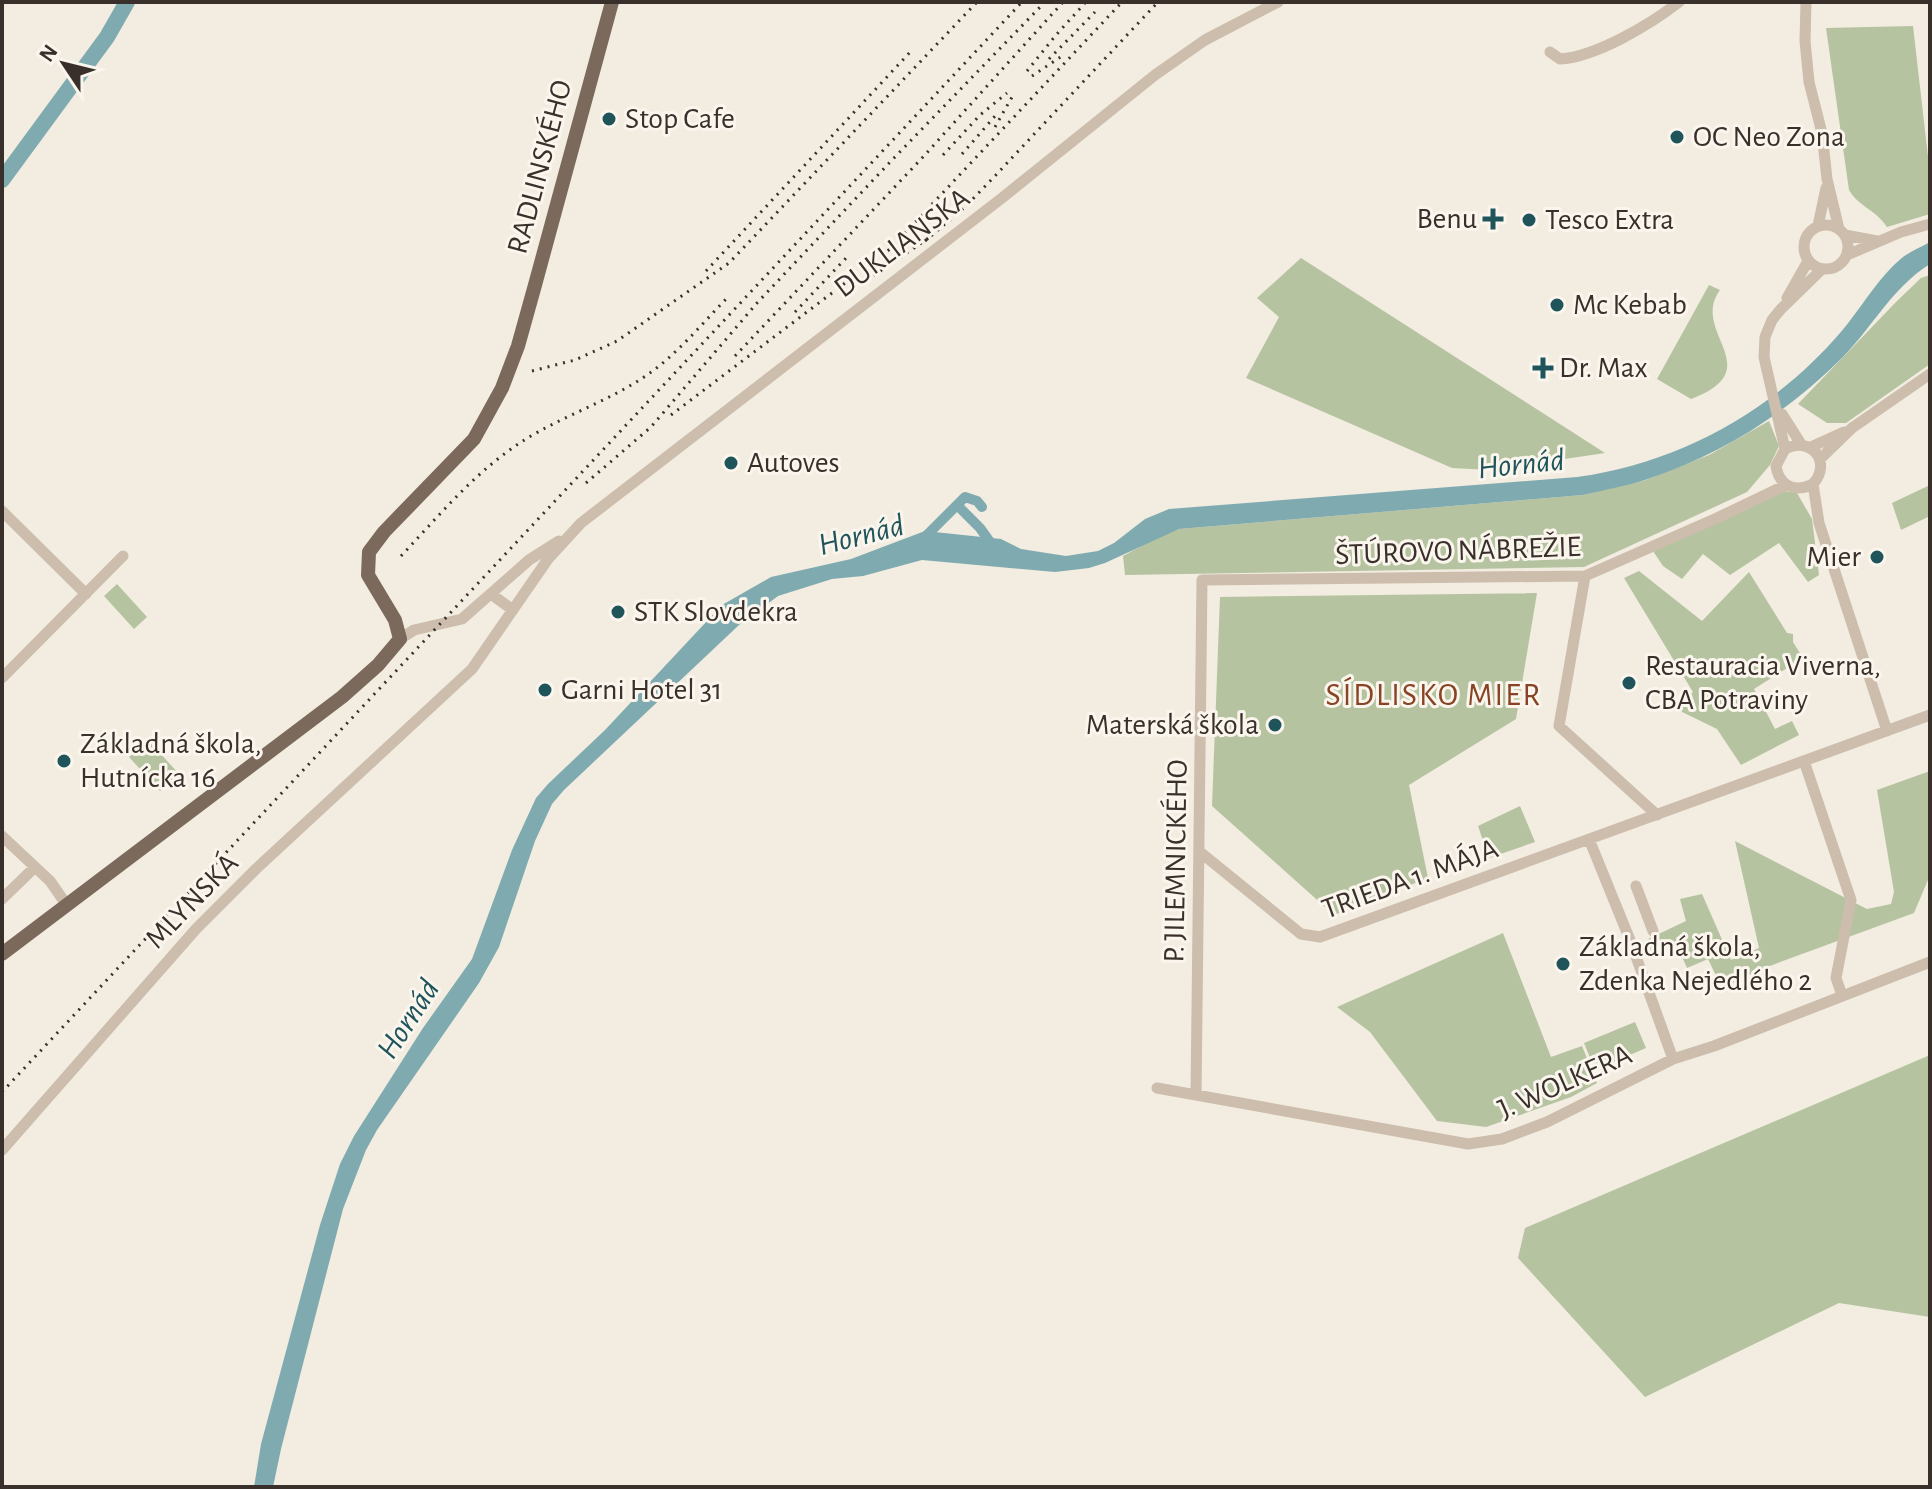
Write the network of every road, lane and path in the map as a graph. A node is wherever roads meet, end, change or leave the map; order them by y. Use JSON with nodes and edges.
{"nodes":[{"id":1,"x":612,"y":2,"type":"edge"},
{"id":2,"x":1278,"y":2,"type":"edge"},
{"id":3,"x":1679,"y":2,"type":"edge"},
{"id":4,"x":1806,"y":2,"type":"edge"},
{"id":5,"x":1550,"y":52,"type":"dead end"},
{"id":6,"x":1827,"y":179,"type":"junction"},
{"id":7,"x":1930,"y":224,"type":"edge"},
{"id":8,"x":1818,"y":226,"type":"junction"},
{"id":9,"x":1842,"y":232,"type":"junction"},
{"id":10,"x":1877,"y":241,"type":"junction"},
{"id":11,"x":1847,"y":255,"type":"junction"},
{"id":12,"x":1808,"y":261,"type":"junction"},
{"id":13,"x":1822,"y":269,"type":"junction"},
{"id":14,"x":1781,"y":309,"type":"junction"},
{"id":15,"x":1930,"y":374,"type":"edge"},
{"id":16,"x":1786,"y":427,"type":"junction"},
{"id":17,"x":1852,"y":428,"type":"junction"},
{"id":18,"x":1806,"y":446,"type":"junction"},
{"id":19,"x":1785,"y":449,"type":"junction"},
{"id":20,"x":1820,"y":459,"type":"junction"},
{"id":21,"x":1777,"y":472,"type":"junction"},
{"id":22,"x":1813,"y":484,"type":"junction"},
{"id":23,"x":1786,"y":485,"type":"junction"},
{"id":24,"x":1798,"y":489,"type":"junction"},
{"id":25,"x":1748,"y":502,"type":"junction"},
{"id":26,"x":2,"y":511,"type":"edge"},
{"id":27,"x":1819,"y":523,"type":"junction"},
{"id":28,"x":565,"y":537,"type":"junction"},
{"id":29,"x":123,"y":556,"type":"dead end"},
{"id":30,"x":1585,"y":576,"type":"junction"},
{"id":31,"x":1202,"y":580,"type":"joint"},
{"id":32,"x":86,"y":594,"type":"junction"},
{"id":33,"x":491,"y":594,"type":"junction"},
{"id":34,"x":513,"y":610,"type":"junction"},
{"id":35,"x":400,"y":639,"type":"junction"},
{"id":36,"x":2,"y":678,"type":"edge"},
{"id":37,"x":1930,"y":715,"type":"edge"},
{"id":38,"x":1887,"y":731,"type":"junction"},
{"id":39,"x":1804,"y":761,"type":"junction"},
{"id":40,"x":1657,"y":815,"type":"junction"},
{"id":41,"x":2,"y":836,"type":"edge"},
{"id":42,"x":1589,"y":839,"type":"junction"},
{"id":43,"x":1200,"y":852,"type":"junction"},
{"id":44,"x":34,"y":868,"type":"junction"},
{"id":45,"x":1636,"y":886,"type":"dead end"},
{"id":46,"x":2,"y":899,"type":"edge"},
{"id":47,"x":66,"y":904,"type":"junction"},
{"id":48,"x":1653,"y":931,"type":"dead end"},
{"id":49,"x":2,"y":954,"type":"edge"},
{"id":50,"x":1930,"y":962,"type":"edge"},
{"id":51,"x":1842,"y":995,"type":"junction"},
{"id":52,"x":1673,"y":1059,"type":"junction"},
{"id":53,"x":1157,"y":1088,"type":"dead end"},
{"id":54,"x":1196,"y":1095,"type":"junction"},
{"id":55,"x":2,"y":1150,"type":"edge"}],
"edges":[{"from":1,"to":35,"type":"main road","name":"RADLINSKÉHO"},
{"from":2,"to":28,"type":"street","name":"DUKLIANSKA"},
{"from":3,"to":5,"type":"street"},
{"from":4,"to":6,"type":"street"},
{"from":6,"to":8,"type":"street"},
{"from":6,"to":9,"type":"street"},
{"from":7,"to":10,"type":"street"},
{"from":8,"to":9,"type":"street"},
{"from":8,"to":12,"type":"street"},
{"from":9,"to":10,"type":"street"},
{"from":9,"to":11,"type":"street"},
{"from":10,"to":11,"type":"street"},
{"from":11,"to":13,"type":"street"},
{"from":12,"to":13,"type":"street"},
{"from":12,"to":14,"type":"street"},
{"from":13,"to":14,"type":"street"},
{"from":14,"to":16,"type":"street"},
{"from":15,"to":17,"type":"street"},
{"from":16,"to":18,"type":"street"},
{"from":16,"to":19,"type":"street"},
{"from":17,"to":18,"type":"street"},
{"from":17,"to":20,"type":"street"},
{"from":18,"to":19,"type":"street"},
{"from":18,"to":20,"type":"street"},
{"from":19,"to":21,"type":"street"},
{"from":20,"to":22,"type":"street"},
{"from":21,"to":23,"type":"street"},
{"from":21,"to":25,"type":"street"},
{"from":22,"to":24,"type":"street"},
{"from":22,"to":27,"type":"street"},
{"from":23,"to":24,"type":"street"},
{"from":23,"to":25,"type":"street","name":"ŠTÚROVO NÁBREŽIE"},
{"from":24,"to":27,"type":"street"},
{"from":25,"to":30,"type":"street","name":"ŠTÚROVO NÁBREŽIE"},
{"from":26,"to":32,"type":"street"},
{"from":27,"to":38,"type":"street"},
{"from":28,"to":33,"type":"street"},
{"from":28,"to":34,"type":"street","name":"MLYNSKÁ"},
{"from":29,"to":32,"type":"street"},
{"from":30,"to":31,"type":"street","name":"ŠTÚROVO NÁBREŽIE"},
{"from":30,"to":40,"type":"street"},
{"from":31,"to":43,"type":"street","name":"P. JILEMNICKÉHO"},
{"from":32,"to":36,"type":"street"},
{"from":33,"to":34,"type":"street"},
{"from":33,"to":35,"type":"street"},
{"from":34,"to":55,"type":"street","name":"MLYNSKÁ"},
{"from":35,"to":47,"type":"main road"},
{"from":37,"to":38,"type":"street","name":"TRIEDA 1. MÁJA"},
{"from":38,"to":39,"type":"street","name":"TRIEDA 1. MÁJA"},
{"from":39,"to":40,"type":"street","name":"TRIEDA 1. MÁJA"},
{"from":39,"to":51,"type":"street"},
{"from":40,"to":42,"type":"street","name":"TRIEDA 1. MÁJA"},
{"from":41,"to":44,"type":"street"},
{"from":42,"to":43,"type":"street","name":"TRIEDA 1. MÁJA"},
{"from":42,"to":52,"type":"street"},
{"from":43,"to":54,"type":"street","name":"P. JILEMNICKÉHO"},
{"from":44,"to":46,"type":"street"},
{"from":44,"to":47,"type":"street"},
{"from":45,"to":48,"type":"street"},
{"from":47,"to":49,"type":"main road"},
{"from":50,"to":51,"type":"street","name":"J. WOLKERA"},
{"from":51,"to":52,"type":"street","name":"J. WOLKERA"},
{"from":52,"to":54,"type":"street","name":"J. WOLKERA"},
{"from":53,"to":54,"type":"street","name":"J. WOLKERA"}]}
